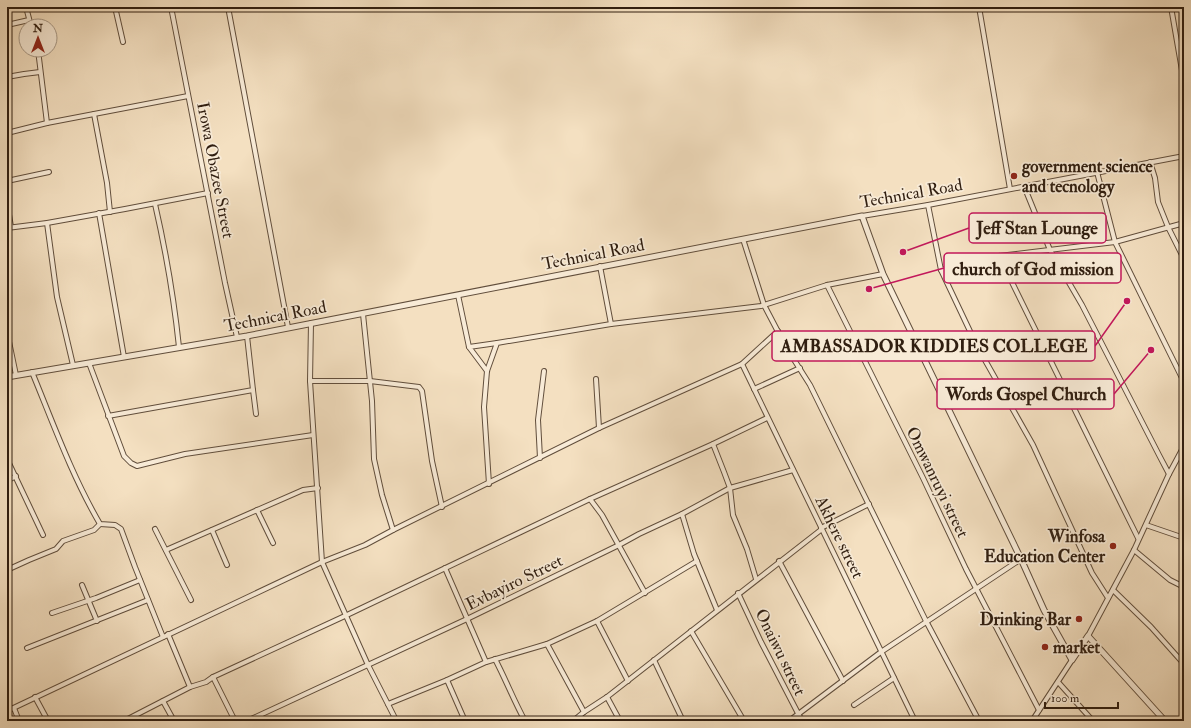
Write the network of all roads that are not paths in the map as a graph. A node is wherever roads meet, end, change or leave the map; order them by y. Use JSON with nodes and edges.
{"nodes":[{"id":1,"x":26,"y":7,"type":"edge"},
{"id":2,"x":115,"y":7,"type":"edge"},
{"id":3,"x":171,"y":7,"type":"edge"},
{"id":4,"x":228,"y":7,"type":"edge"},
{"id":5,"x":979,"y":7,"type":"edge"},
{"id":6,"x":1171,"y":7,"type":"edge"},
{"id":7,"x":29,"y":18,"type":"edge"},
{"id":8,"x":18,"y":23,"type":"edge"},
{"id":9,"x":7,"y":25,"type":"edge"},
{"id":10,"x":123,"y":42,"type":"dead end"},
{"id":11,"x":39,"y":58,"type":"edge"},
{"id":12,"x":40,"y":72,"type":"junction"},
{"id":13,"x":7,"y":77,"type":"edge"},
{"id":14,"x":1184,"y":82,"type":"edge"},
{"id":15,"x":188,"y":96,"type":"junction"},
{"id":16,"x":94,"y":114,"type":"junction"},
{"id":17,"x":47,"y":123,"type":"junction"},
{"id":18,"x":7,"y":133,"type":"edge"},
{"id":19,"x":1184,"y":156,"type":"edge"},
{"id":20,"x":1150,"y":162,"type":"junction"},
{"id":21,"x":49,"y":172,"type":"dead end"},
{"id":22,"x":1097,"y":172,"type":"junction"},
{"id":23,"x":7,"y":181,"type":"edge"},
{"id":24,"x":1024,"y":186,"type":"junction"},
{"id":25,"x":1010,"y":189,"type":"junction"},
{"id":26,"x":208,"y":193,"type":"junction"},
{"id":27,"x":7,"y":202,"type":"edge"},
{"id":28,"x":155,"y":204,"type":"junction"},
{"id":29,"x":928,"y":206,"type":"junction"},
{"id":30,"x":110,"y":212,"type":"junction"},
{"id":31,"x":99,"y":213,"type":"junction"},
{"id":32,"x":862,"y":216,"type":"junction"},
{"id":33,"x":47,"y":222,"type":"junction"},
{"id":34,"x":1184,"y":223,"type":"edge"},
{"id":35,"x":9,"y":227,"type":"edge"},
{"id":36,"x":1168,"y":227,"type":"junction"},
{"id":37,"x":743,"y":239,"type":"junction"},
{"id":38,"x":1115,"y":242,"type":"junction"},
{"id":39,"x":1050,"y":250,"type":"junction"},
{"id":40,"x":999,"y":256,"type":"junction"},
{"id":41,"x":1184,"y":259,"type":"edge"},
{"id":42,"x":600,"y":266,"type":"junction"},
{"id":43,"x":941,"y":270,"type":"junction"},
{"id":44,"x":883,"y":274,"type":"junction"},
{"id":45,"x":827,"y":285,"type":"junction"},
{"id":46,"x":458,"y":295,"type":"junction"},
{"id":47,"x":764,"y":306,"type":"junction"},
{"id":48,"x":363,"y":314,"type":"junction"},
{"id":49,"x":311,"y":323,"type":"junction"},
{"id":50,"x":610,"y":324,"type":"junction"},
{"id":51,"x":288,"y":327,"type":"junction"},
{"id":52,"x":778,"y":331,"type":"junction"},
{"id":53,"x":7,"y":332,"type":"edge"},
{"id":54,"x":247,"y":336,"type":"junction"},
{"id":55,"x":237,"y":337,"type":"junction"},
{"id":56,"x":497,"y":343,"type":"junction"},
{"id":57,"x":179,"y":347,"type":"junction"},
{"id":58,"x":469,"y":347,"type":"junction"},
{"id":59,"x":124,"y":357,"type":"junction"},
{"id":60,"x":89,"y":363,"type":"junction"},
{"id":61,"x":742,"y":364,"type":"junction"},
{"id":62,"x":74,"y":365,"type":"junction"},
{"id":63,"x":800,"y":368,"type":"junction"},
{"id":64,"x":487,"y":371,"type":"junction"},
{"id":65,"x":544,"y":371,"type":"dead end"},
{"id":66,"x":32,"y":372,"type":"junction"},
{"id":67,"x":16,"y":375,"type":"junction"},
{"id":68,"x":7,"y":377,"type":"edge"},
{"id":69,"x":596,"y":379,"type":"dead end"},
{"id":70,"x":310,"y":381,"type":"junction"},
{"id":71,"x":370,"y":381,"type":"junction"},
{"id":72,"x":1184,"y":382,"type":"edge"},
{"id":73,"x":754,"y":389,"type":"junction"},
{"id":74,"x":253,"y":390,"type":"junction"},
{"id":75,"x":256,"y":414,"type":"dead end"},
{"id":76,"x":108,"y":416,"type":"junction"},
{"id":77,"x":767,"y":418,"type":"junction"},
{"id":78,"x":599,"y":428,"type":"junction"},
{"id":79,"x":313,"y":435,"type":"junction"},
{"id":80,"x":713,"y":444,"type":"junction"},
{"id":81,"x":1184,"y":446,"type":"edge"},
{"id":82,"x":7,"y":458,"type":"edge"},
{"id":83,"x":540,"y":458,"type":"junction"},
{"id":84,"x":793,"y":470,"type":"junction"},
{"id":85,"x":1169,"y":474,"type":"junction"},
{"id":86,"x":16,"y":476,"type":"junction"},
{"id":87,"x":7,"y":481,"type":"edge"},
{"id":88,"x":489,"y":484,"type":"junction"},
{"id":89,"x":318,"y":488,"type":"junction"},
{"id":90,"x":730,"y":488,"type":"junction"},
{"id":91,"x":590,"y":499,"type":"junction"},
{"id":92,"x":869,"y":504,"type":"junction"},
{"id":93,"x":442,"y":507,"type":"junction"},
{"id":94,"x":257,"y":510,"type":"junction"},
{"id":95,"x":682,"y":514,"type":"junction"},
{"id":96,"x":100,"y":524,"type":"junction"},
{"id":97,"x":1146,"y":525,"type":"junction"},
{"id":98,"x":822,"y":528,"type":"junction"},
{"id":99,"x":156,"y":529,"type":"dead end"},
{"id":100,"x":212,"y":530,"type":"junction"},
{"id":101,"x":393,"y":530,"type":"junction"},
{"id":102,"x":43,"y":535,"type":"dead end"},
{"id":103,"x":1138,"y":538,"type":"junction"},
{"id":104,"x":1184,"y":538,"type":"edge"},
{"id":105,"x":273,"y":543,"type":"dead end"},
{"id":106,"x":619,"y":545,"type":"junction"},
{"id":107,"x":166,"y":550,"type":"junction"},
{"id":108,"x":1134,"y":550,"type":"junction"},
{"id":109,"x":1021,"y":559,"type":"junction"},
{"id":110,"x":697,"y":561,"type":"junction"},
{"id":111,"x":779,"y":561,"type":"junction"},
{"id":112,"x":322,"y":562,"type":"junction"},
{"id":113,"x":227,"y":565,"type":"dead end"},
{"id":114,"x":445,"y":568,"type":"junction"},
{"id":115,"x":7,"y":570,"type":"edge"},
{"id":116,"x":756,"y":579,"type":"junction"},
{"id":117,"x":140,"y":580,"type":"junction"},
{"id":118,"x":82,"y":585,"type":"dead end"},
{"id":119,"x":1184,"y":587,"type":"edge"},
{"id":120,"x":976,"y":589,"type":"junction"},
{"id":121,"x":1113,"y":590,"type":"junction"},
{"id":122,"x":645,"y":593,"type":"junction"},
{"id":123,"x":738,"y":593,"type":"junction"},
{"id":124,"x":1108,"y":598,"type":"junction"},
{"id":125,"x":88,"y":600,"type":"junction"},
{"id":126,"x":148,"y":600,"type":"junction"},
{"id":127,"x":191,"y":600,"type":"dead end"},
{"id":128,"x":717,"y":610,"type":"junction"},
{"id":129,"x":52,"y":613,"type":"dead end"},
{"id":130,"x":346,"y":615,"type":"junction"},
{"id":131,"x":467,"y":619,"type":"junction"},
{"id":132,"x":97,"y":621,"type":"junction"},
{"id":133,"x":926,"y":621,"type":"junction"},
{"id":134,"x":597,"y":622,"type":"junction"},
{"id":135,"x":691,"y":630,"type":"junction"},
{"id":136,"x":168,"y":634,"type":"junction"},
{"id":137,"x":1088,"y":636,"type":"junction"},
{"id":138,"x":163,"y":637,"type":"junction"},
{"id":139,"x":547,"y":644,"type":"junction"},
{"id":140,"x":27,"y":648,"type":"dead end"},
{"id":141,"x":881,"y":652,"type":"junction"},
{"id":142,"x":495,"y":659,"type":"junction"},
{"id":143,"x":654,"y":660,"type":"junction"},
{"id":144,"x":1072,"y":660,"type":"junction"},
{"id":145,"x":486,"y":662,"type":"junction"},
{"id":146,"x":1184,"y":664,"type":"edge"},
{"id":147,"x":368,"y":665,"type":"junction"},
{"id":148,"x":213,"y":676,"type":"junction"},
{"id":149,"x":894,"y":678,"type":"junction"},
{"id":150,"x":446,"y":680,"type":"junction"},
{"id":151,"x":628,"y":681,"type":"junction"},
{"id":152,"x":843,"y":681,"type":"junction"},
{"id":153,"x":1058,"y":682,"type":"junction"},
{"id":154,"x":190,"y":687,"type":"junction"},
{"id":155,"x":35,"y":697,"type":"junction"},
{"id":156,"x":607,"y":698,"type":"junction"},
{"id":157,"x":163,"y":701,"type":"junction"},
{"id":158,"x":388,"y":704,"type":"junction"},
{"id":159,"x":854,"y":705,"type":"dead end"},
{"id":160,"x":14,"y":708,"type":"junction"},
{"id":161,"x":1039,"y":710,"type":"junction"},
{"id":162,"x":7,"y":711,"type":"edge"},
{"id":163,"x":584,"y":712,"type":"junction"},
{"id":164,"x":798,"y":715,"type":"junction"},
{"id":165,"x":19,"y":721,"type":"edge"},
{"id":166,"x":48,"y":721,"type":"edge"},
{"id":167,"x":124,"y":721,"type":"edge"},
{"id":168,"x":174,"y":721,"type":"edge"},
{"id":169,"x":235,"y":721,"type":"edge"},
{"id":170,"x":247,"y":721,"type":"edge"},
{"id":171,"x":396,"y":721,"type":"edge"},
{"id":172,"x":465,"y":721,"type":"edge"},
{"id":173,"x":525,"y":721,"type":"edge"},
{"id":174,"x":573,"y":721,"type":"edge"},
{"id":175,"x":620,"y":721,"type":"edge"},
{"id":176,"x":683,"y":721,"type":"edge"},
{"id":177,"x":744,"y":721,"type":"edge"},
{"id":178,"x":789,"y":721,"type":"edge"},
{"id":179,"x":802,"y":721,"type":"edge"},
{"id":180,"x":915,"y":721,"type":"edge"},
{"id":181,"x":979,"y":721,"type":"edge"},
{"id":182,"x":1032,"y":721,"type":"edge"},
{"id":183,"x":1093,"y":721,"type":"edge"},
{"id":184,"x":1165,"y":721,"type":"edge"}],
"edges":[{"from":1,"to":7,"type":"street"},
{"from":2,"to":10,"type":"street"},
{"from":3,"to":15,"type":"street","name":"Irowa Obazee Street"},
{"from":4,"to":51,"type":"street"},
{"from":5,"to":25,"type":"street"},
{"from":6,"to":14,"type":"street"},
{"from":8,"to":9,"type":"street"},
{"from":11,"to":12,"type":"street"},
{"from":12,"to":13,"type":"street"},
{"from":12,"to":17,"type":"street"},
{"from":15,"to":16,"type":"street"},
{"from":15,"to":26,"type":"street","name":"Irowa Obazee Street"},
{"from":16,"to":17,"type":"street"},
{"from":16,"to":30,"type":"street"},
{"from":17,"to":18,"type":"street"},
{"from":19,"to":20,"type":"street","name":"Technical Road"},
{"from":20,"to":22,"type":"street","name":"Technical Road"},
{"from":20,"to":36,"type":"street"},
{"from":21,"to":23,"type":"street"},
{"from":22,"to":24,"type":"street","name":"Technical Road"},
{"from":22,"to":38,"type":"street"},
{"from":24,"to":25,"type":"street","name":"Technical Road"},
{"from":24,"to":39,"type":"street"},
{"from":25,"to":29,"type":"street","name":"Technical Road"},
{"from":26,"to":28,"type":"street"},
{"from":26,"to":55,"type":"street","name":"Irowa Obazee Street"},
{"from":27,"to":35,"type":"street"},
{"from":28,"to":30,"type":"street"},
{"from":28,"to":57,"type":"street"},
{"from":29,"to":32,"type":"street","name":"Technical Road"},
{"from":29,"to":43,"type":"street"},
{"from":30,"to":31,"type":"street"},
{"from":31,"to":33,"type":"street"},
{"from":31,"to":59,"type":"street"},
{"from":32,"to":37,"type":"street","name":"Technical Road"},
{"from":32,"to":44,"type":"street"},
{"from":33,"to":35,"type":"street"},
{"from":33,"to":62,"type":"street"},
{"from":34,"to":36,"type":"street"},
{"from":36,"to":38,"type":"street"},
{"from":36,"to":41,"type":"street"},
{"from":37,"to":42,"type":"street","name":"Technical Road"},
{"from":37,"to":47,"type":"street"},
{"from":38,"to":39,"type":"street"},
{"from":38,"to":72,"type":"street"},
{"from":39,"to":40,"type":"street"},
{"from":39,"to":85,"type":"street"},
{"from":40,"to":43,"type":"street"},
{"from":40,"to":103,"type":"street"},
{"from":42,"to":46,"type":"street","name":"Technical Road"},
{"from":42,"to":50,"type":"street"},
{"from":43,"to":124,"type":"street"},
{"from":44,"to":45,"type":"street"},
{"from":44,"to":109,"type":"street"},
{"from":45,"to":47,"type":"street"},
{"from":45,"to":120,"type":"street","name":"Omwanruyi street"},
{"from":46,"to":48,"type":"street","name":"Technical Road"},
{"from":46,"to":58,"type":"street"},
{"from":47,"to":50,"type":"street"},
{"from":47,"to":52,"type":"street"},
{"from":48,"to":49,"type":"street","name":"Technical Road"},
{"from":48,"to":71,"type":"street"},
{"from":49,"to":51,"type":"street","name":"Technical Road"},
{"from":49,"to":70,"type":"street"},
{"from":50,"to":56,"type":"street"},
{"from":51,"to":54,"type":"street","name":"Technical Road"},
{"from":52,"to":61,"type":"street"},
{"from":52,"to":63,"type":"street"},
{"from":53,"to":67,"type":"street"},
{"from":54,"to":55,"type":"street","name":"Technical Road"},
{"from":54,"to":74,"type":"street"},
{"from":55,"to":57,"type":"street","name":"Technical Road"},
{"from":56,"to":58,"type":"street"},
{"from":56,"to":64,"type":"street"},
{"from":57,"to":59,"type":"street","name":"Technical Road"},
{"from":58,"to":64,"type":"street"},
{"from":59,"to":60,"type":"street","name":"Technical Road"},
{"from":60,"to":62,"type":"street","name":"Technical Road"},
{"from":60,"to":76,"type":"street"},
{"from":61,"to":73,"type":"street","name":"Akhere street"},
{"from":61,"to":78,"type":"street"},
{"from":62,"to":66,"type":"street","name":"Technical Road"},
{"from":63,"to":73,"type":"street"},
{"from":63,"to":92,"type":"street"},
{"from":64,"to":88,"type":"street"},
{"from":65,"to":83,"type":"street"},
{"from":66,"to":67,"type":"street","name":"Technical Road"},
{"from":66,"to":96,"type":"street"},
{"from":67,"to":68,"type":"street","name":"Technical Road"},
{"from":69,"to":78,"type":"street"},
{"from":70,"to":71,"type":"street"},
{"from":70,"to":79,"type":"street"},
{"from":71,"to":93,"type":"street"},
{"from":71,"to":101,"type":"street"},
{"from":73,"to":77,"type":"street","name":"Akhere street"},
{"from":74,"to":75,"type":"street"},
{"from":74,"to":76,"type":"street"},
{"from":76,"to":79,"type":"street"},
{"from":77,"to":80,"type":"street"},
{"from":77,"to":84,"type":"street","name":"Akhere street"},
{"from":78,"to":83,"type":"street"},
{"from":79,"to":89,"type":"street"},
{"from":80,"to":90,"type":"street"},
{"from":80,"to":91,"type":"street"},
{"from":81,"to":85,"type":"street"},
{"from":82,"to":86,"type":"street"},
{"from":83,"to":88,"type":"street"},
{"from":84,"to":90,"type":"street","name":"Evbayiro Street"},
{"from":84,"to":98,"type":"street","name":"Akhere street"},
{"from":85,"to":97,"type":"street"},
{"from":86,"to":87,"type":"street"},
{"from":86,"to":102,"type":"street"},
{"from":88,"to":93,"type":"street"},
{"from":89,"to":94,"type":"street"},
{"from":89,"to":112,"type":"street"},
{"from":90,"to":95,"type":"street","name":"Evbayiro Street"},
{"from":90,"to":116,"type":"street"},
{"from":91,"to":106,"type":"street"},
{"from":91,"to":114,"type":"street"},
{"from":92,"to":98,"type":"street"},
{"from":92,"to":133,"type":"street"},
{"from":93,"to":101,"type":"street"},
{"from":94,"to":100,"type":"street"},
{"from":94,"to":105,"type":"street"},
{"from":95,"to":106,"type":"street","name":"Evbayiro Street"},
{"from":95,"to":110,"type":"street"},
{"from":96,"to":115,"type":"street"},
{"from":96,"to":117,"type":"street"},
{"from":97,"to":103,"type":"street"},
{"from":97,"to":104,"type":"street"},
{"from":98,"to":111,"type":"street"},
{"from":98,"to":141,"type":"street","name":"Akhere street"},
{"from":99,"to":107,"type":"street"},
{"from":100,"to":107,"type":"street"},
{"from":100,"to":113,"type":"street"},
{"from":101,"to":112,"type":"street"},
{"from":103,"to":108,"type":"street"},
{"from":106,"to":122,"type":"street"},
{"from":106,"to":131,"type":"street","name":"Evbayiro Street"},
{"from":107,"to":127,"type":"street"},
{"from":108,"to":119,"type":"street"},
{"from":108,"to":121,"type":"street"},
{"from":109,"to":120,"type":"street"},
{"from":109,"to":144,"type":"street"},
{"from":110,"to":122,"type":"street"},
{"from":110,"to":128,"type":"street"},
{"from":111,"to":116,"type":"street"},
{"from":111,"to":152,"type":"street"},
{"from":112,"to":130,"type":"street"},
{"from":112,"to":136,"type":"street"},
{"from":114,"to":130,"type":"street"},
{"from":114,"to":131,"type":"street"},
{"from":116,"to":123,"type":"street"},
{"from":117,"to":125,"type":"street"},
{"from":117,"to":126,"type":"street"},
{"from":118,"to":125,"type":"street"},
{"from":120,"to":133,"type":"street"},
{"from":120,"to":161,"type":"street","name":"Omwanruyi street"},
{"from":121,"to":124,"type":"street"},
{"from":121,"to":146,"type":"street"},
{"from":122,"to":134,"type":"street"},
{"from":123,"to":128,"type":"street"},
{"from":123,"to":164,"type":"street","name":"Onaiwu street"},
{"from":124,"to":137,"type":"street"},
{"from":125,"to":129,"type":"street"},
{"from":125,"to":132,"type":"street"},
{"from":126,"to":132,"type":"street"},
{"from":126,"to":138,"type":"street"},
{"from":128,"to":135,"type":"street"},
{"from":130,"to":147,"type":"street"},
{"from":130,"to":148,"type":"street"},
{"from":131,"to":145,"type":"street"},
{"from":131,"to":147,"type":"street","name":"Evbayiro Street"},
{"from":132,"to":140,"type":"street"},
{"from":133,"to":141,"type":"street"},
{"from":133,"to":181,"type":"street"},
{"from":134,"to":139,"type":"street"},
{"from":134,"to":151,"type":"street"},
{"from":135,"to":143,"type":"street"},
{"from":135,"to":177,"type":"street"},
{"from":136,"to":138,"type":"street"},
{"from":136,"to":154,"type":"street"},
{"from":137,"to":144,"type":"street"},
{"from":137,"to":184,"type":"street"},
{"from":138,"to":155,"type":"street"},
{"from":139,"to":142,"type":"street"},
{"from":139,"to":163,"type":"street"},
{"from":141,"to":149,"type":"street","name":"Akhere street"},
{"from":141,"to":152,"type":"street"},
{"from":142,"to":145,"type":"street"},
{"from":142,"to":173,"type":"street"},
{"from":143,"to":151,"type":"street"},
{"from":143,"to":176,"type":"street"},
{"from":144,"to":153,"type":"street"},
{"from":145,"to":150,"type":"street"},
{"from":147,"to":158,"type":"street"},
{"from":147,"to":170,"type":"street","name":"Evbayiro Street"},
{"from":148,"to":154,"type":"street"},
{"from":148,"to":169,"type":"street"},
{"from":149,"to":159,"type":"street"},
{"from":149,"to":180,"type":"street","name":"Akhere street"},
{"from":150,"to":158,"type":"street"},
{"from":150,"to":172,"type":"street"},
{"from":151,"to":156,"type":"street"},
{"from":152,"to":164,"type":"street"},
{"from":153,"to":161,"type":"street"},
{"from":153,"to":183,"type":"street"},
{"from":154,"to":157,"type":"street"},
{"from":155,"to":160,"type":"street"},
{"from":155,"to":166,"type":"street"},
{"from":156,"to":163,"type":"street"},
{"from":156,"to":175,"type":"street"},
{"from":157,"to":167,"type":"street"},
{"from":157,"to":168,"type":"street"},
{"from":158,"to":171,"type":"street"},
{"from":160,"to":162,"type":"street"},
{"from":160,"to":165,"type":"street"},
{"from":161,"to":182,"type":"street"},
{"from":163,"to":174,"type":"street"},
{"from":164,"to":178,"type":"street"},
{"from":164,"to":179,"type":"street","name":"Onaiwu street"}]}
